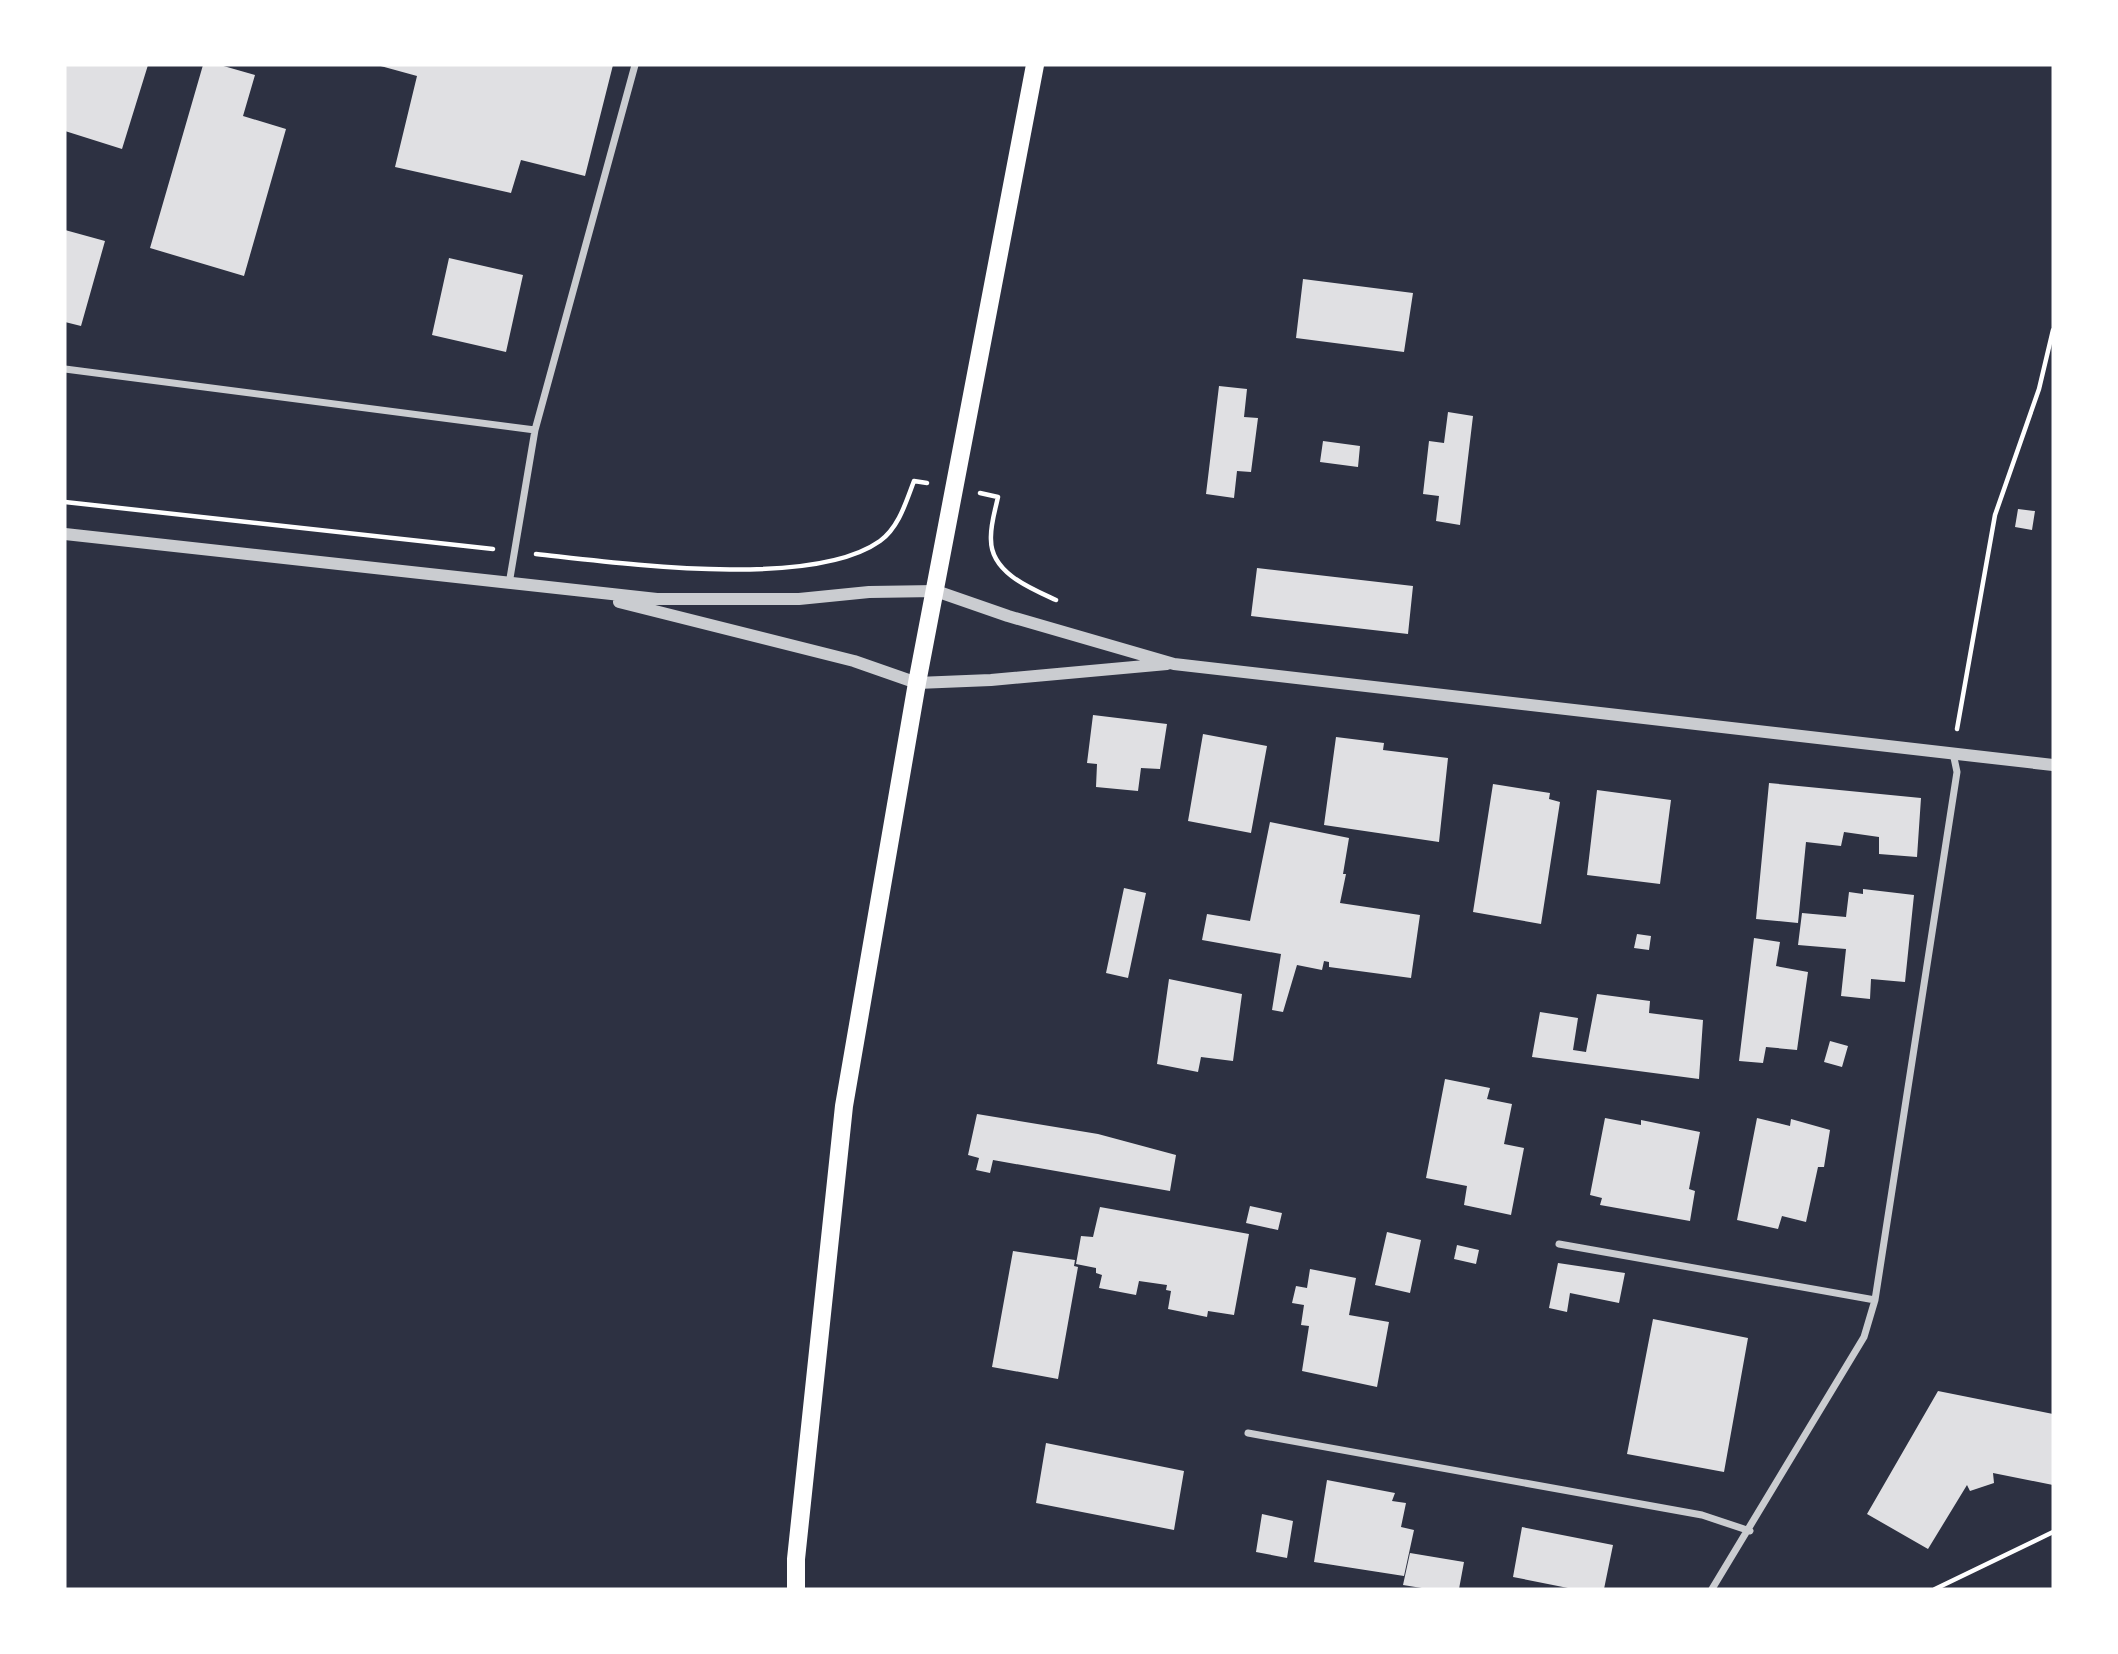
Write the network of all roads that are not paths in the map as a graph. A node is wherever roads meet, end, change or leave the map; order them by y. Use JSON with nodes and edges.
{"nodes":[{"id":1,"x":635,"y":65,"type":"edge"},
{"id":2,"x":1035,"y":65,"type":"edge"},
{"id":3,"x":65,"y":369,"type":"edge"},
{"id":4,"x":535,"y":430,"type":"junction"},
{"id":5,"x":65,"y":534,"type":"edge"},
{"id":6,"x":509,"y":584,"type":"junction"},
{"id":7,"x":578,"y":591,"type":"junction"},
{"id":8,"x":936,"y":591,"type":"junction"},
{"id":9,"x":1174,"y":664,"type":"junction"},
{"id":10,"x":918,"y":683,"type":"junction"},
{"id":11,"x":1950,"y":753,"type":"junction"},
{"id":12,"x":2053,"y":765,"type":"edge"},
{"id":13,"x":1559,"y":1244,"type":"dead end"},
{"id":14,"x":1875,"y":1300,"type":"junction"},
{"id":15,"x":1248,"y":1433,"type":"dead end"},
{"id":16,"x":1750,"y":1531,"type":"junction"},
{"id":17,"x":796,"y":1589,"type":"edge"},
{"id":18,"x":1712,"y":1589,"type":"edge"}],
"edges":[{"from":1,"to":4,"type":"street"},
{"from":2,"to":8,"type":"main road"},
{"from":3,"to":4,"type":"street"},
{"from":4,"to":6,"type":"street"},
{"from":5,"to":6,"type":"street"},
{"from":6,"to":7,"type":"street"},
{"from":7,"to":8,"type":"street"},
{"from":7,"to":10,"type":"street"},
{"from":8,"to":9,"type":"street"},
{"from":8,"to":10,"type":"main road"},
{"from":9,"to":10,"type":"street"},
{"from":9,"to":11,"type":"street"},
{"from":10,"to":17,"type":"main road"},
{"from":11,"to":12,"type":"street"},
{"from":11,"to":14,"type":"street"},
{"from":13,"to":14,"type":"street"},
{"from":14,"to":16,"type":"street"},
{"from":15,"to":16,"type":"street"},
{"from":16,"to":18,"type":"street"}]}
